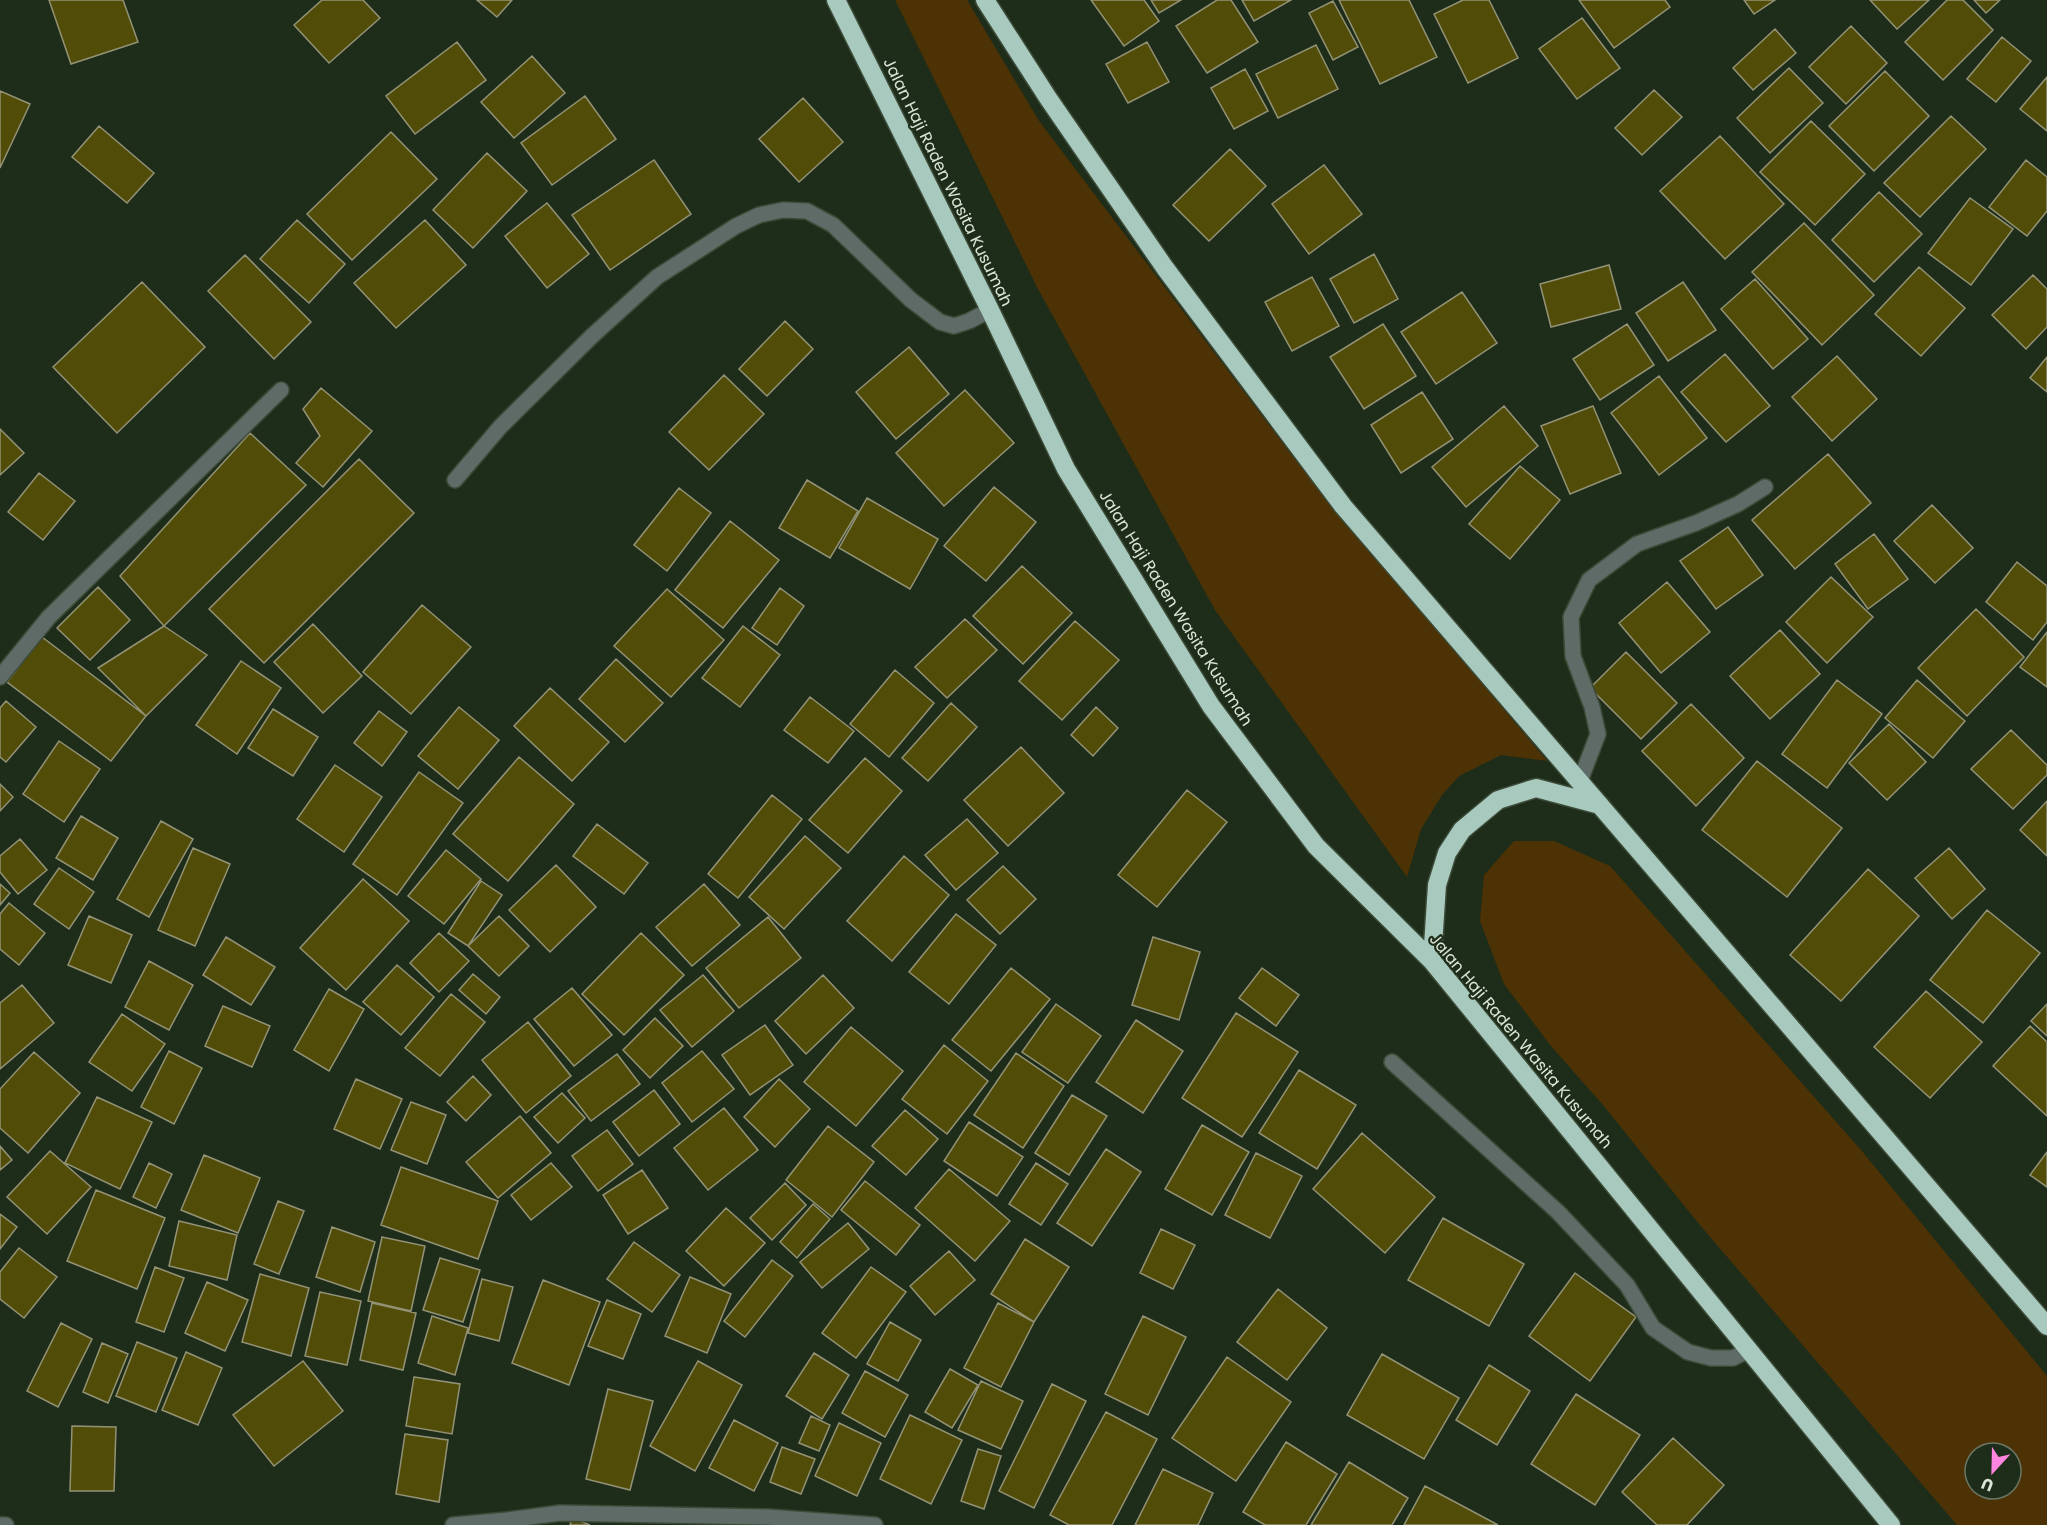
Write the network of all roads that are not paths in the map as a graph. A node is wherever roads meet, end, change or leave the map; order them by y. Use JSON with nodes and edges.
{"nodes":[{"id":1,"x":836,"y":0,"type":"edge"},
{"id":2,"x":985,"y":0,"type":"edge"},
{"id":3,"x":990,"y":310,"type":"junction"},
{"id":4,"x":281,"y":390,"type":"dead end"},
{"id":5,"x":455,"y":480,"type":"dead end"},
{"id":6,"x":1765,"y":487,"type":"dead end"},
{"id":7,"x":0,"y":677,"type":"edge"},
{"id":8,"x":1580,"y":781,"type":"junction"},
{"id":9,"x":1600,"y":805,"type":"junction"},
{"id":10,"x":1432,"y":961,"type":"junction"},
{"id":11,"x":1392,"y":1062,"type":"dead end"},
{"id":12,"x":2047,"y":1326,"type":"edge"},
{"id":13,"x":1749,"y":1350,"type":"junction"},
{"id":14,"x":1890,"y":1524,"type":"edge"},
{"id":15,"x":0,"y":1525,"type":"edge"},
{"id":16,"x":6,"y":1525,"type":"edge"},
{"id":17,"x":453,"y":1525,"type":"edge"},
{"id":18,"x":875,"y":1525,"type":"edge"}],
"edges":[{"from":1,"to":3,"type":"highway","name":"Jalan Haji Raden Wasita Kusumah"},
{"from":2,"to":8,"type":"highway"},
{"from":3,"to":5,"type":"street"},
{"from":3,"to":10,"type":"highway","name":"Jalan Haji Raden Wasita Kusumah"},
{"from":4,"to":7,"type":"street"},
{"from":6,"to":8,"type":"street"},
{"from":8,"to":9,"type":"highway"},
{"from":9,"to":10,"type":"highway"},
{"from":9,"to":12,"type":"highway"},
{"from":10,"to":13,"type":"highway","name":"Jalan Haji Raden Wasita Kusumah"},
{"from":11,"to":13,"type":"street"},
{"from":13,"to":14,"type":"highway","name":"Jalan Haji Raden Wasita Kusumah"},
{"from":15,"to":16,"type":"street"},
{"from":17,"to":18,"type":"street"}]}
